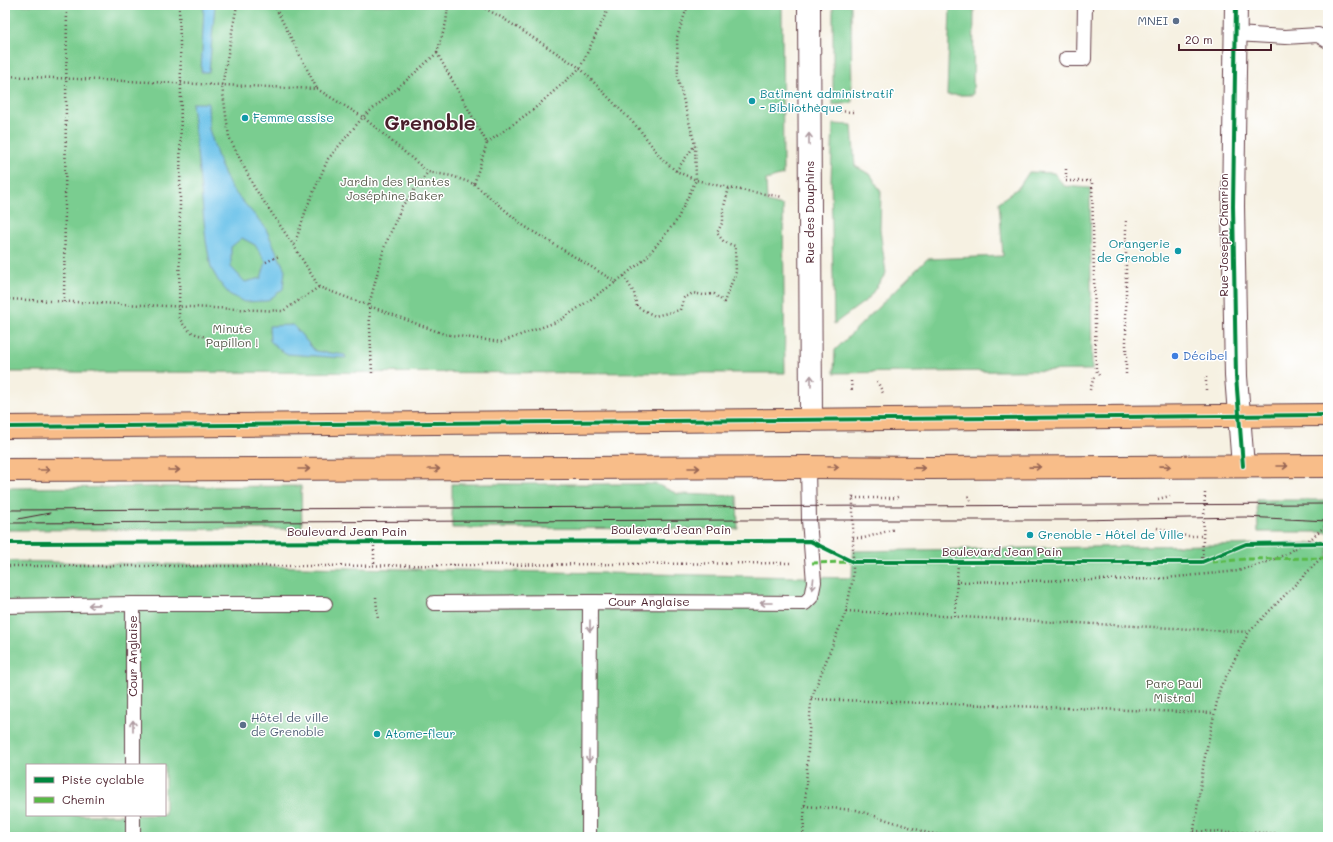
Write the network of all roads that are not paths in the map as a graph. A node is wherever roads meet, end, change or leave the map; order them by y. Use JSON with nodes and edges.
{"nodes":[{"id":1,"x":809,"y":5,"type":"edge"},
{"id":2,"x":1085,"y":5,"type":"edge"},
{"id":3,"x":1236,"y":5,"type":"edge"},
{"id":4,"x":1236,"y":34,"type":"junction"},
{"id":5,"x":1328,"y":41,"type":"edge"},
{"id":6,"x":1066,"y":59,"type":"dead end"},
{"id":7,"x":1328,"y":415,"type":"edge"},
{"id":8,"x":1239,"y":416,"type":"junction"},
{"id":9,"x":811,"y":420,"type":"junction"},
{"id":10,"x":5,"y":427,"type":"edge"},
{"id":11,"x":1243,"y":466,"type":"junction"},
{"id":12,"x":1328,"y":466,"type":"edge"},
{"id":13,"x":808,"y":467,"type":"junction"},
{"id":14,"x":5,"y":470,"type":"edge"},
{"id":15,"x":590,"y":602,"type":"junction"},
{"id":16,"x":434,"y":603,"type":"dead end"},
{"id":17,"x":133,"y":604,"type":"junction"},
{"id":18,"x":325,"y":604,"type":"dead end"},
{"id":19,"x":5,"y":606,"type":"edge"},
{"id":20,"x":133,"y":764,"type":"edge"},
{"id":21,"x":133,"y":816,"type":"edge"},
{"id":22,"x":132,"y":837,"type":"edge"},
{"id":23,"x":589,"y":837,"type":"edge"}],
"edges":[{"from":9,"to":1,"type":"street","name":"Rue des Dauphins","one_way":true},
{"from":2,"to":6,"type":"lane"},
{"from":3,"to":4,"type":"street","name":"Rue Joseph Chanrion"},
{"from":4,"to":5,"type":"lane"},
{"from":4,"to":8,"type":"street","name":"Rue Joseph Chanrion"},
{"from":7,"to":8,"type":"main road"},
{"from":8,"to":9,"type":"main road"},
{"from":8,"to":11,"type":"street","name":"Rue Joseph Chanrion"},
{"from":9,"to":10,"type":"main road"},
{"from":11,"to":12,"type":"main road","one_way":true},
{"from":13,"to":11,"type":"main road","one_way":true},
{"from":14,"to":13,"type":"main road","one_way":true},
{"from":13,"to":15,"type":"lane","name":"Cour Anglaise","one_way":true},
{"from":15,"to":16,"type":"lane","name":"Cour Anglaise"},
{"from":15,"to":23,"type":"lane","one_way":true},
{"from":17,"to":18,"type":"lane"},
{"from":17,"to":19,"type":"lane","name":"Cour Anglaise","one_way":true},
{"from":20,"to":17,"type":"lane","name":"Cour Anglaise","one_way":true},
{"from":21,"to":22,"type":"lane"}]}
